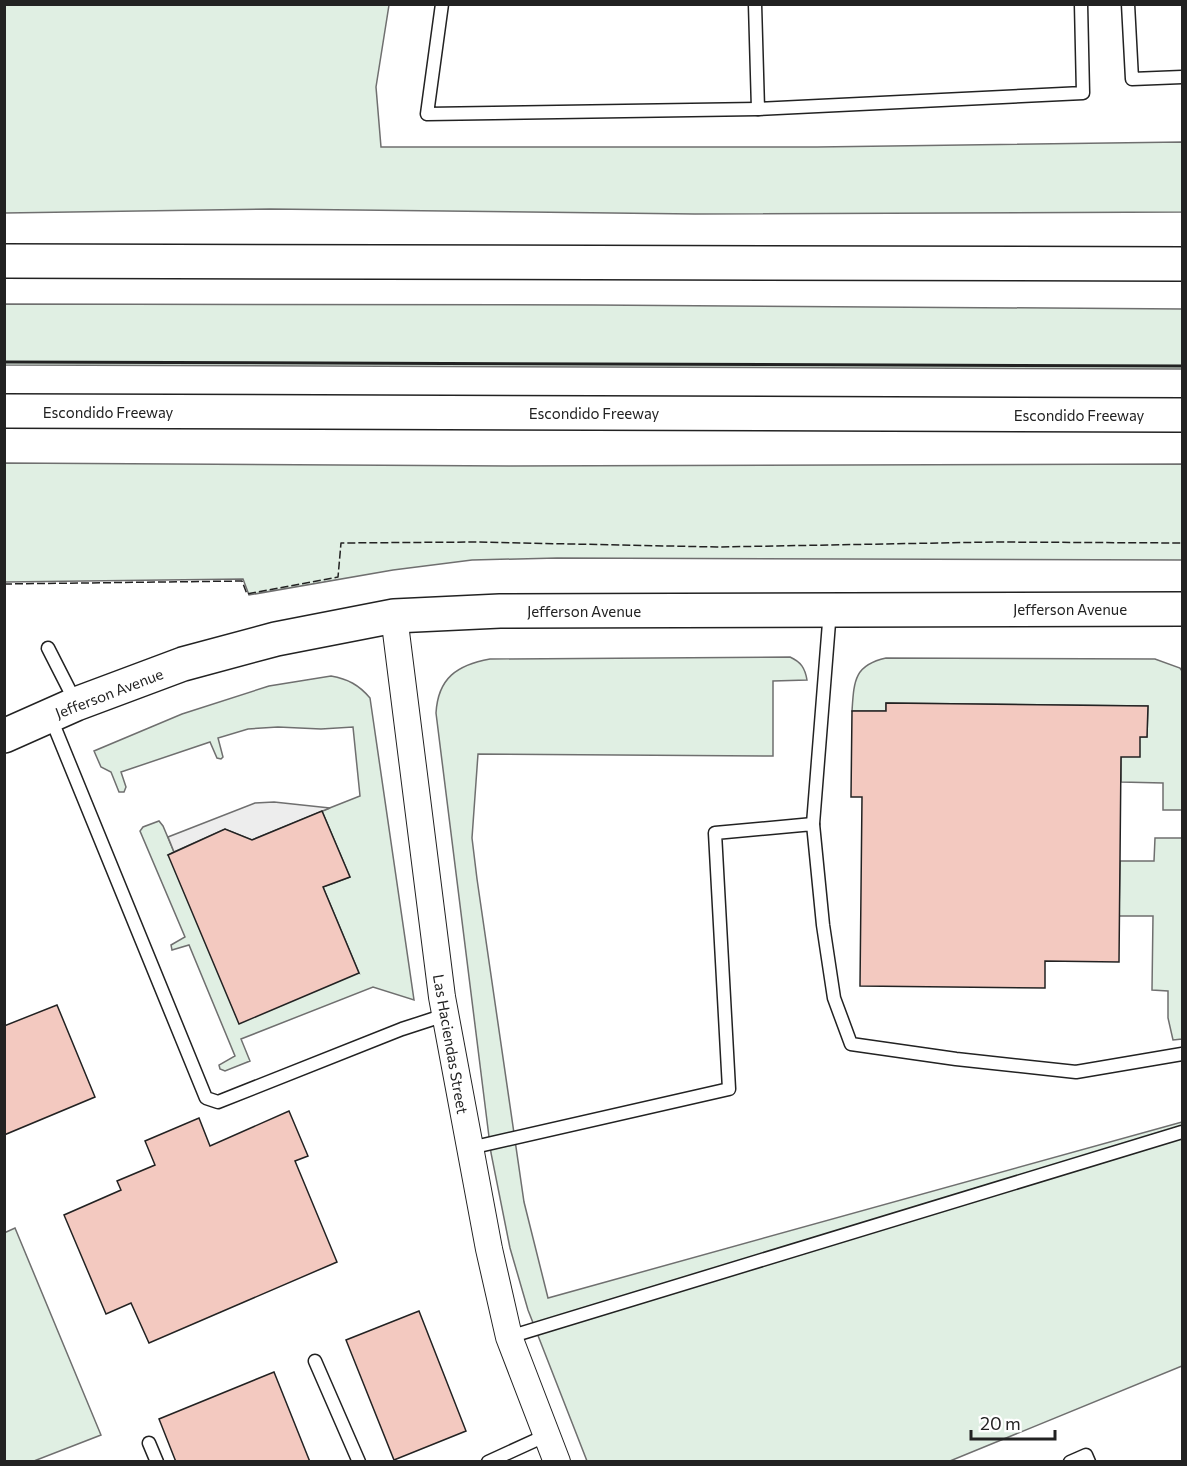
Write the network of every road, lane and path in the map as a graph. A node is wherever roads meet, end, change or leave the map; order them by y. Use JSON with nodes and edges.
{"nodes":[{"id":1,"x":442,"y":4,"type":"edge"},
{"id":2,"x":755,"y":4,"type":"edge"},
{"id":3,"x":1081,"y":4,"type":"edge"},
{"id":4,"x":1128,"y":4,"type":"edge"},
{"id":5,"x":1182,"y":77,"type":"edge"},
{"id":6,"x":758,"y":109,"type":"junction"},
{"id":7,"x":4,"y":261,"type":"edge"},
{"id":8,"x":1182,"y":264,"type":"edge"},
{"id":9,"x":4,"y":411,"type":"edge"},
{"id":10,"x":1182,"y":415,"type":"edge"},
{"id":11,"x":830,"y":609,"type":"junction"},
{"id":12,"x":1182,"y":609,"type":"edge"},
{"id":13,"x":394,"y":616,"type":"junction"},
{"id":14,"x":48,"y":648,"type":"dead end"},
{"id":15,"x":63,"y":709,"type":"junction"},
{"id":16,"x":4,"y":736,"type":"edge"},
{"id":17,"x":813,"y":824,"type":"junction"},
{"id":18,"x":445,"y":1014,"type":"junction"},
{"id":19,"x":1182,"y":1054,"type":"edge"},
{"id":20,"x":1182,"y":1132,"type":"edge"},
{"id":21,"x":470,"y":1148,"type":"junction"},
{"id":22,"x":509,"y":1337,"type":"junction"},
{"id":23,"x":315,"y":1361,"type":"dead end"},
{"id":24,"x":547,"y":1435,"type":"junction"},
{"id":25,"x":149,"y":1443,"type":"dead end"},
{"id":26,"x":157,"y":1461,"type":"edge"},
{"id":27,"x":360,"y":1461,"type":"edge"},
{"id":28,"x":488,"y":1461,"type":"edge"},
{"id":29,"x":556,"y":1461,"type":"edge"},
{"id":30,"x":1070,"y":1461,"type":"edge"},
{"id":31,"x":1089,"y":1461,"type":"edge"}],
"edges":[{"from":1,"to":6,"type":"lane"},
{"from":2,"to":6,"type":"lane"},
{"from":3,"to":6,"type":"lane"},
{"from":4,"to":5,"type":"lane"},
{"from":7,"to":8,"type":"main road"},
{"from":9,"to":10,"type":"main road","name":"Escondido Freeway"},
{"from":11,"to":12,"type":"main road","name":"Jefferson Avenue"},
{"from":11,"to":13,"type":"main road","name":"Jefferson Avenue"},
{"from":11,"to":17,"type":"lane"},
{"from":13,"to":15,"type":"main road","name":"Jefferson Avenue"},
{"from":13,"to":18,"type":"street","name":"Las Haciendas Street"},
{"from":14,"to":15,"type":"lane"},
{"from":15,"to":16,"type":"main road","name":"Jefferson Avenue"},
{"from":15,"to":18,"type":"lane"},
{"from":17,"to":19,"type":"lane"},
{"from":17,"to":21,"type":"lane"},
{"from":18,"to":21,"type":"street","name":"Las Haciendas Street"},
{"from":20,"to":22,"type":"lane"},
{"from":21,"to":22,"type":"street","name":"Las Haciendas Street"},
{"from":22,"to":24,"type":"street","name":"Las Haciendas Street"},
{"from":23,"to":27,"type":"lane"},
{"from":24,"to":28,"type":"lane"},
{"from":24,"to":29,"type":"street","name":"Las Haciendas Street"},
{"from":25,"to":26,"type":"lane"},
{"from":30,"to":31,"type":"lane"}]}
